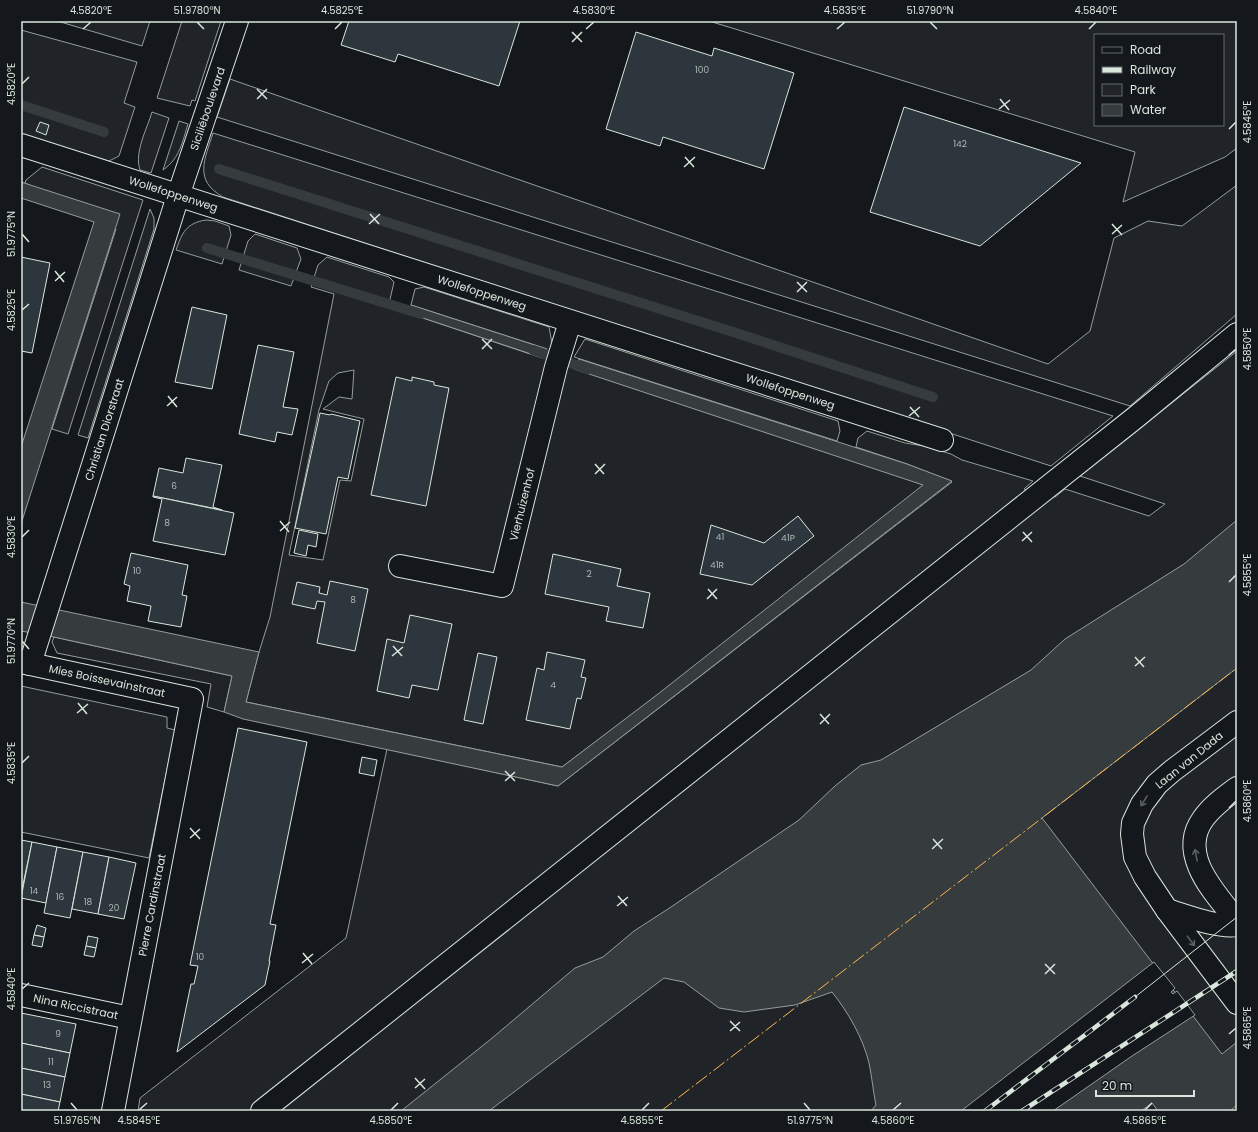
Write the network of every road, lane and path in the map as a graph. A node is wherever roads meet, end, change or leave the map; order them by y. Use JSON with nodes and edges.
{"nodes":[{"id":1,"x":237,"y":21,"type":"edge"},
{"id":2,"x":21,"y":145,"type":"edge"},
{"id":3,"x":178,"y":196,"type":"junction"},
{"id":4,"x":570,"y":322,"type":"junction"},
{"id":5,"x":1237,"y":334,"type":"edge"},
{"id":6,"x":942,"y":440,"type":"dead end"},
{"id":7,"x":400,"y":566,"type":"dead end"},
{"id":8,"x":26,"y":663,"type":"edge"},
{"id":9,"x":192,"y":699,"type":"joint"},
{"id":10,"x":1237,"y":722,"type":"edge"},
{"id":11,"x":1237,"y":788,"type":"edge"},
{"id":12,"x":1167,"y":910,"type":"junction"},
{"id":13,"x":1237,"y":921,"type":"edge"},
{"id":14,"x":1237,"y":925,"type":"edge"},
{"id":15,"x":21,"y":995,"type":"edge"},
{"id":16,"x":1237,"y":1003,"type":"edge"},
{"id":17,"x":130,"y":1018,"type":"junction"},
{"id":18,"x":113,"y":1111,"type":"edge"},
{"id":19,"x":262,"y":1111,"type":"edge"}],
"edges":[{"from":1,"to":3,"type":"street","name":"Siciliëboulevard"},
{"from":2,"to":3,"type":"street","name":"Wollefoppenweg"},
{"from":3,"to":4,"type":"street","name":"Wollefoppenweg"},
{"from":3,"to":8,"type":"street","name":"Christian Diorstraat"},
{"from":4,"to":6,"type":"street","name":"Wollefoppenweg"},
{"from":4,"to":7,"type":"street","name":"Vierhuizenhof"},
{"from":5,"to":19,"type":"street"},
{"from":8,"to":9,"type":"street","name":"Mies Boissevainstraat"},
{"from":9,"to":17,"type":"street","name":"Pierre Cardinstraat"},
{"from":10,"to":12,"type":"street","name":"Laan van Dada","one_way":true},
{"from":13,"to":11,"type":"street","one_way":true},
{"from":12,"to":14,"type":"street"},
{"from":12,"to":16,"type":"street","name":"Laan van Dada","one_way":true},
{"from":15,"to":17,"type":"street","name":"Nina Riccistraat"},
{"from":17,"to":18,"type":"street","name":"Pierre Cardinstraat"}]}
